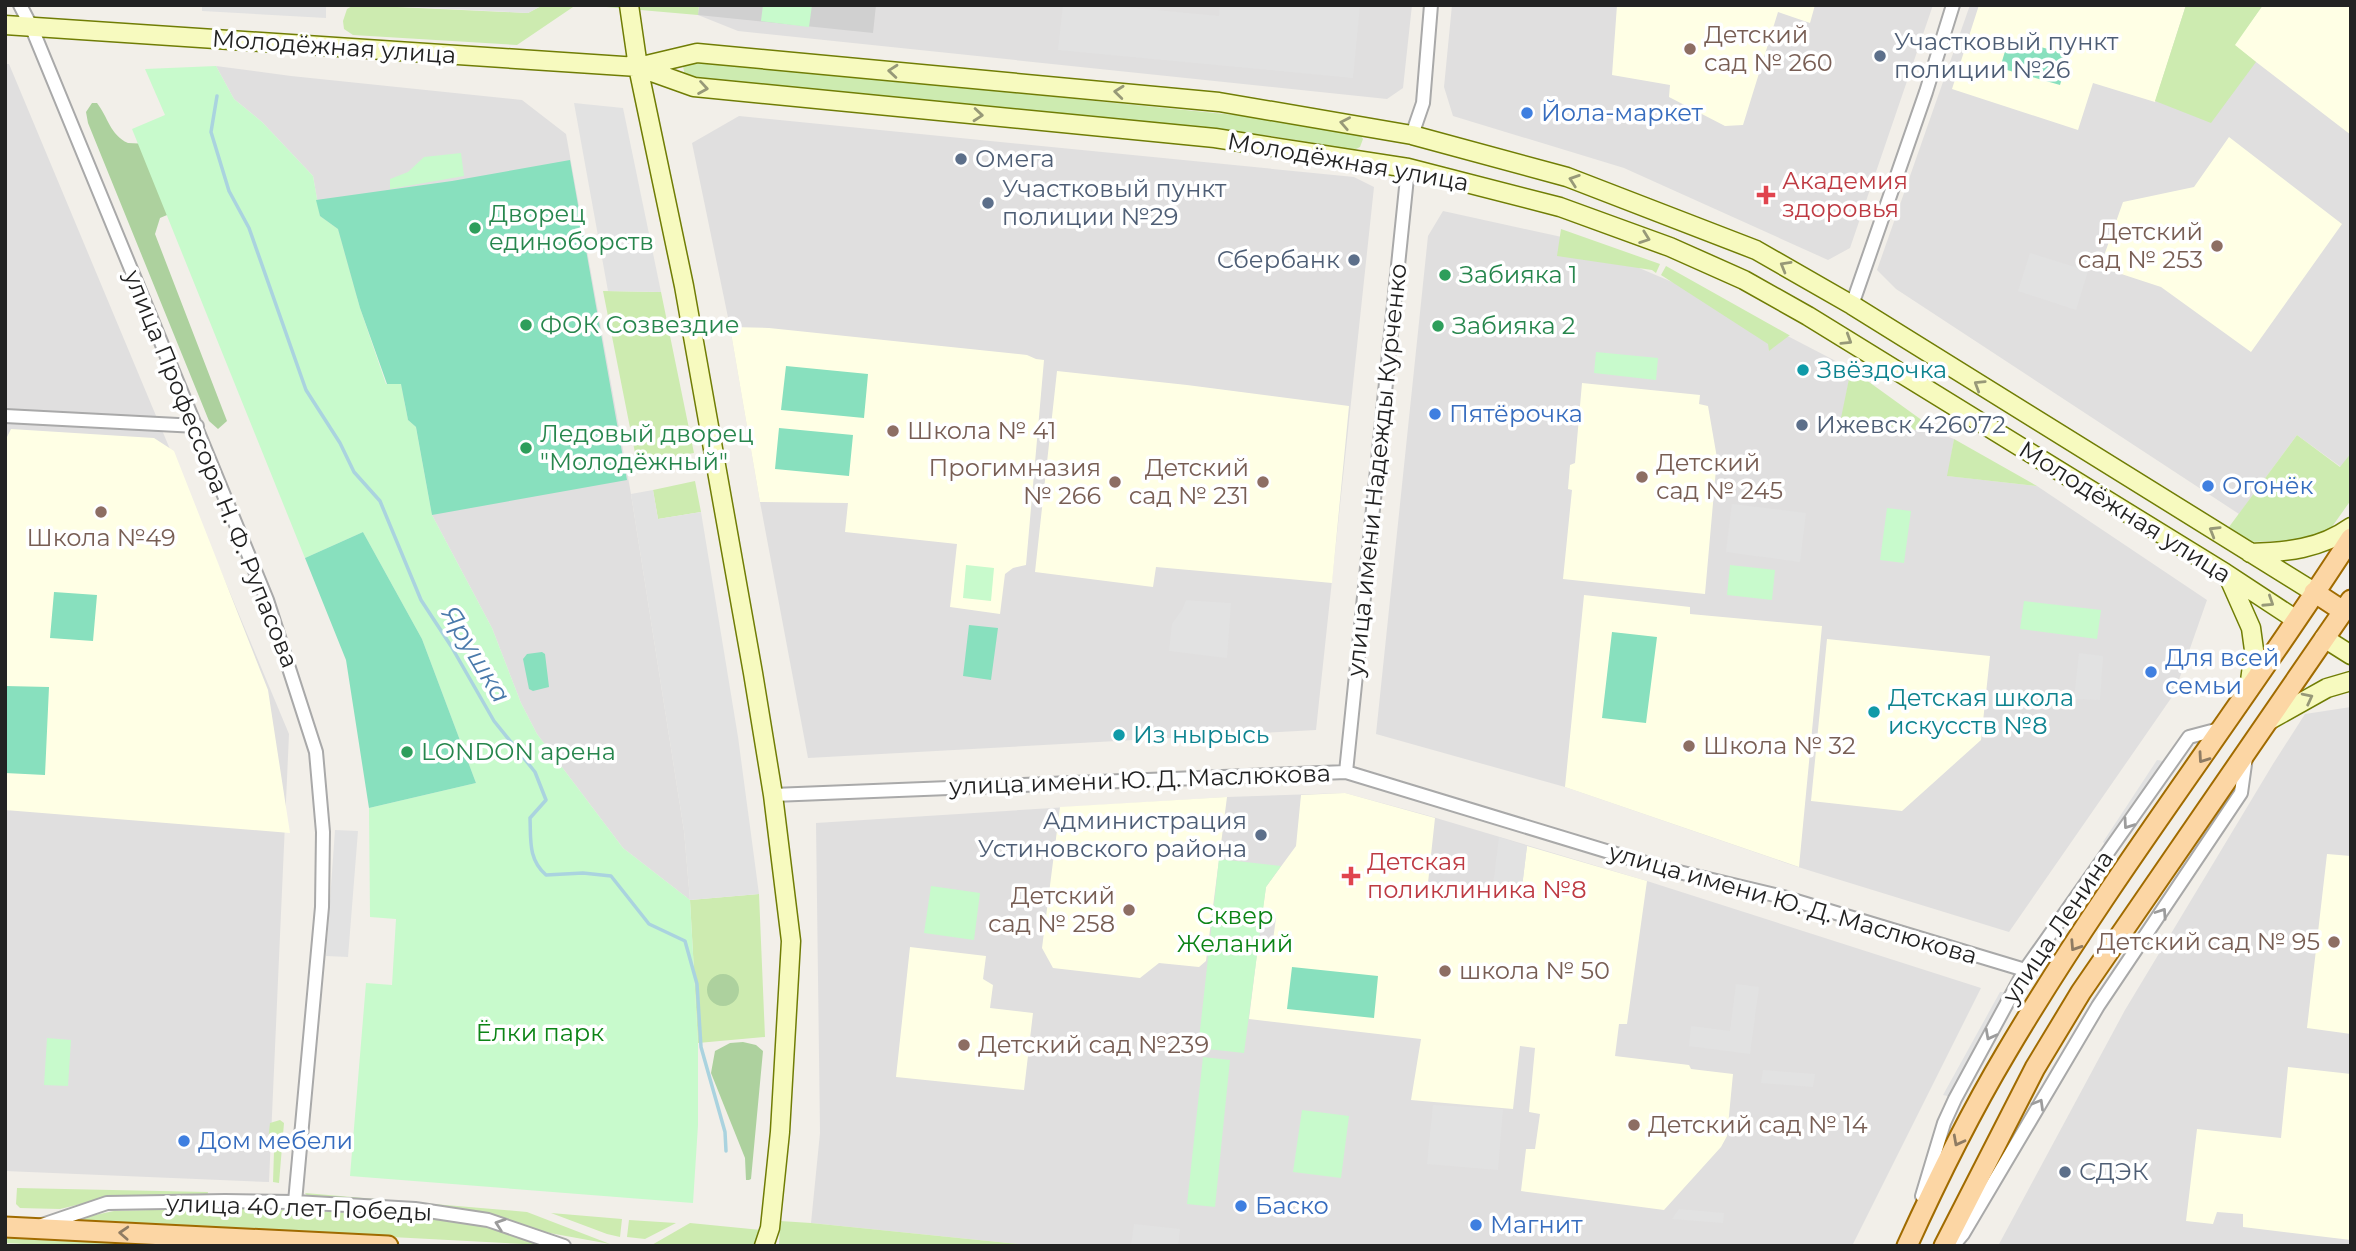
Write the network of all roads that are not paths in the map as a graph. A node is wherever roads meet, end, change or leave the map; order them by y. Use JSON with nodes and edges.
{"nodes":[{"id":1,"x":20,"y":5,"type":"edge"},
{"id":2,"x":629,"y":5,"type":"edge"},
{"id":3,"x":1432,"y":5,"type":"edge"},
{"id":4,"x":1953,"y":5,"type":"edge"},
{"id":5,"x":5,"y":25,"type":"edge"},
{"id":6,"x":31,"y":26,"type":"junction"},
{"id":7,"x":638,"y":67,"type":"junction"},
{"id":8,"x":1412,"y":135,"type":"junction"},
{"id":9,"x":1408,"y":168,"type":"junction"},
{"id":10,"x":1853,"y":305,"type":"junction"},
{"id":11,"x":5,"y":416,"type":"edge"},
{"id":12,"x":197,"y":426,"type":"junction"},
{"id":13,"x":2350,"y":540,"type":"edge"},
{"id":14,"x":2250,"y":553,"type":"junction"},
{"id":15,"x":2228,"y":576,"type":"junction"},
{"id":16,"x":2314,"y":592,"type":"junction"},
{"id":17,"x":2348,"y":609,"type":"edge"},
{"id":18,"x":2295,"y":619,"type":"junction"},
{"id":19,"x":2324,"y":638,"type":"junction"},
{"id":20,"x":2351,"y":655,"type":"edge"},
{"id":21,"x":2260,"y":671,"type":"junction"},
{"id":22,"x":2351,"y":681,"type":"edge"},
{"id":23,"x":2249,"y":689,"type":"junction"},
{"id":24,"x":2289,"y":690,"type":"junction"},
{"id":25,"x":2268,"y":721,"type":"junction"},
{"id":26,"x":2223,"y":728,"type":"junction"},
{"id":27,"x":2246,"y":753,"type":"junction"},
{"id":28,"x":1346,"y":772,"type":"junction"},
{"id":29,"x":774,"y":794,"type":"junction"},
{"id":30,"x":2025,"y":970,"type":"junction"},
{"id":31,"x":295,"y":1202,"type":"junction"},
{"id":32,"x":5,"y":1227,"type":"edge"},
{"id":33,"x":32,"y":1228,"type":"junction"},
{"id":34,"x":768,"y":1242,"type":"edge"},
{"id":35,"x":1908,"y":1243,"type":"edge"},
{"id":36,"x":387,"y":1246,"type":"edge"},
{"id":37,"x":564,"y":1246,"type":"edge"},
{"id":38,"x":1944,"y":1246,"type":"edge"},
{"id":39,"x":1952,"y":1246,"type":"edge"}],
"edges":[{"from":1,"to":6,"type":"street","name":"улица Профессора Н. Ф. Рупасова"},
{"from":2,"to":7,"type":"main road"},
{"from":3,"to":8,"type":"street"},
{"from":4,"to":10,"type":"street"},
{"from":5,"to":6,"type":"main road","name":"Молодёжная улица"},
{"from":6,"to":7,"type":"main road","name":"Молодёжная улица"},
{"from":6,"to":12,"type":"street","name":"улица Профессора Н. Ф. Рупасова"},
{"from":8,"to":7,"type":"main road","name":"Молодёжная улица","one_way":true},
{"from":7,"to":9,"type":"main road","name":"Молодёжная улица","one_way":true},
{"from":7,"to":29,"type":"main road"},
{"from":8,"to":9,"type":"main road"},
{"from":10,"to":8,"type":"main road","name":"Молодёжная улица","one_way":true},
{"from":9,"to":15,"type":"main road","name":"Молодёжная улица","one_way":true},
{"from":9,"to":28,"type":"street","name":"улица имени Надежды Курченко"},
{"from":14,"to":10,"type":"main road","name":"Молодёжная улица","one_way":true},
{"from":11,"to":12,"type":"street"},
{"from":12,"to":31,"type":"street","name":"улица Профессора Н. Ф. Рупасова"},
{"from":13,"to":14,"type":"main road"},
{"from":13,"to":16,"type":"main road","name":"улица Ленина"},
{"from":14,"to":16,"type":"main road","name":"Молодёжная улица"},
{"from":15,"to":18,"type":"main road","name":"Молодёжная улица","one_way":true},
{"from":15,"to":23,"type":"main road"},
{"from":16,"to":17,"type":"main road"},
{"from":16,"to":18,"type":"main road","name":"улица Ленина"},
{"from":17,"to":19,"type":"main road"},
{"from":18,"to":19,"type":"main road","name":"Молодёжная улица"},
{"from":18,"to":21,"type":"main road","name":"улица Ленина"},
{"from":19,"to":20,"type":"main road"},
{"from":19,"to":24,"type":"main road"},
{"from":21,"to":23,"type":"main road","name":"улица Ленина"},
{"from":21,"to":24,"type":"main road"},
{"from":25,"to":22,"type":"main road","one_way":true},
{"from":23,"to":26,"type":"main road","name":"улица Ленина"},
{"from":24,"to":25,"type":"main road"},
{"from":25,"to":27,"type":"main road"},
{"from":26,"to":30,"type":"street","name":"улица Ленина","one_way":true},
{"from":26,"to":35,"type":"main road","name":"улица Ленина","one_way":true},
{"from":27,"to":38,"type":"main road"},
{"from":39,"to":27,"type":"street","one_way":true},
{"from":28,"to":29,"type":"street","name":"улица имени Ю. Д. Маслюкова"},
{"from":28,"to":30,"type":"street","name":"улица имени Ю. Д. Маслюкова"},
{"from":29,"to":34,"type":"main road"},
{"from":30,"to":35,"type":"street","name":"улица Ленина","one_way":true},
{"from":31,"to":33,"type":"street","name":"улица 40 лет Победы"},
{"from":37,"to":31,"type":"street","name":"улица 40 лет Победы","one_way":true},
{"from":32,"to":33,"type":"main road","name":"улица 40 лет Победы"},
{"from":36,"to":33,"type":"main road","name":"улица 40 лет Победы","one_way":true}]}
